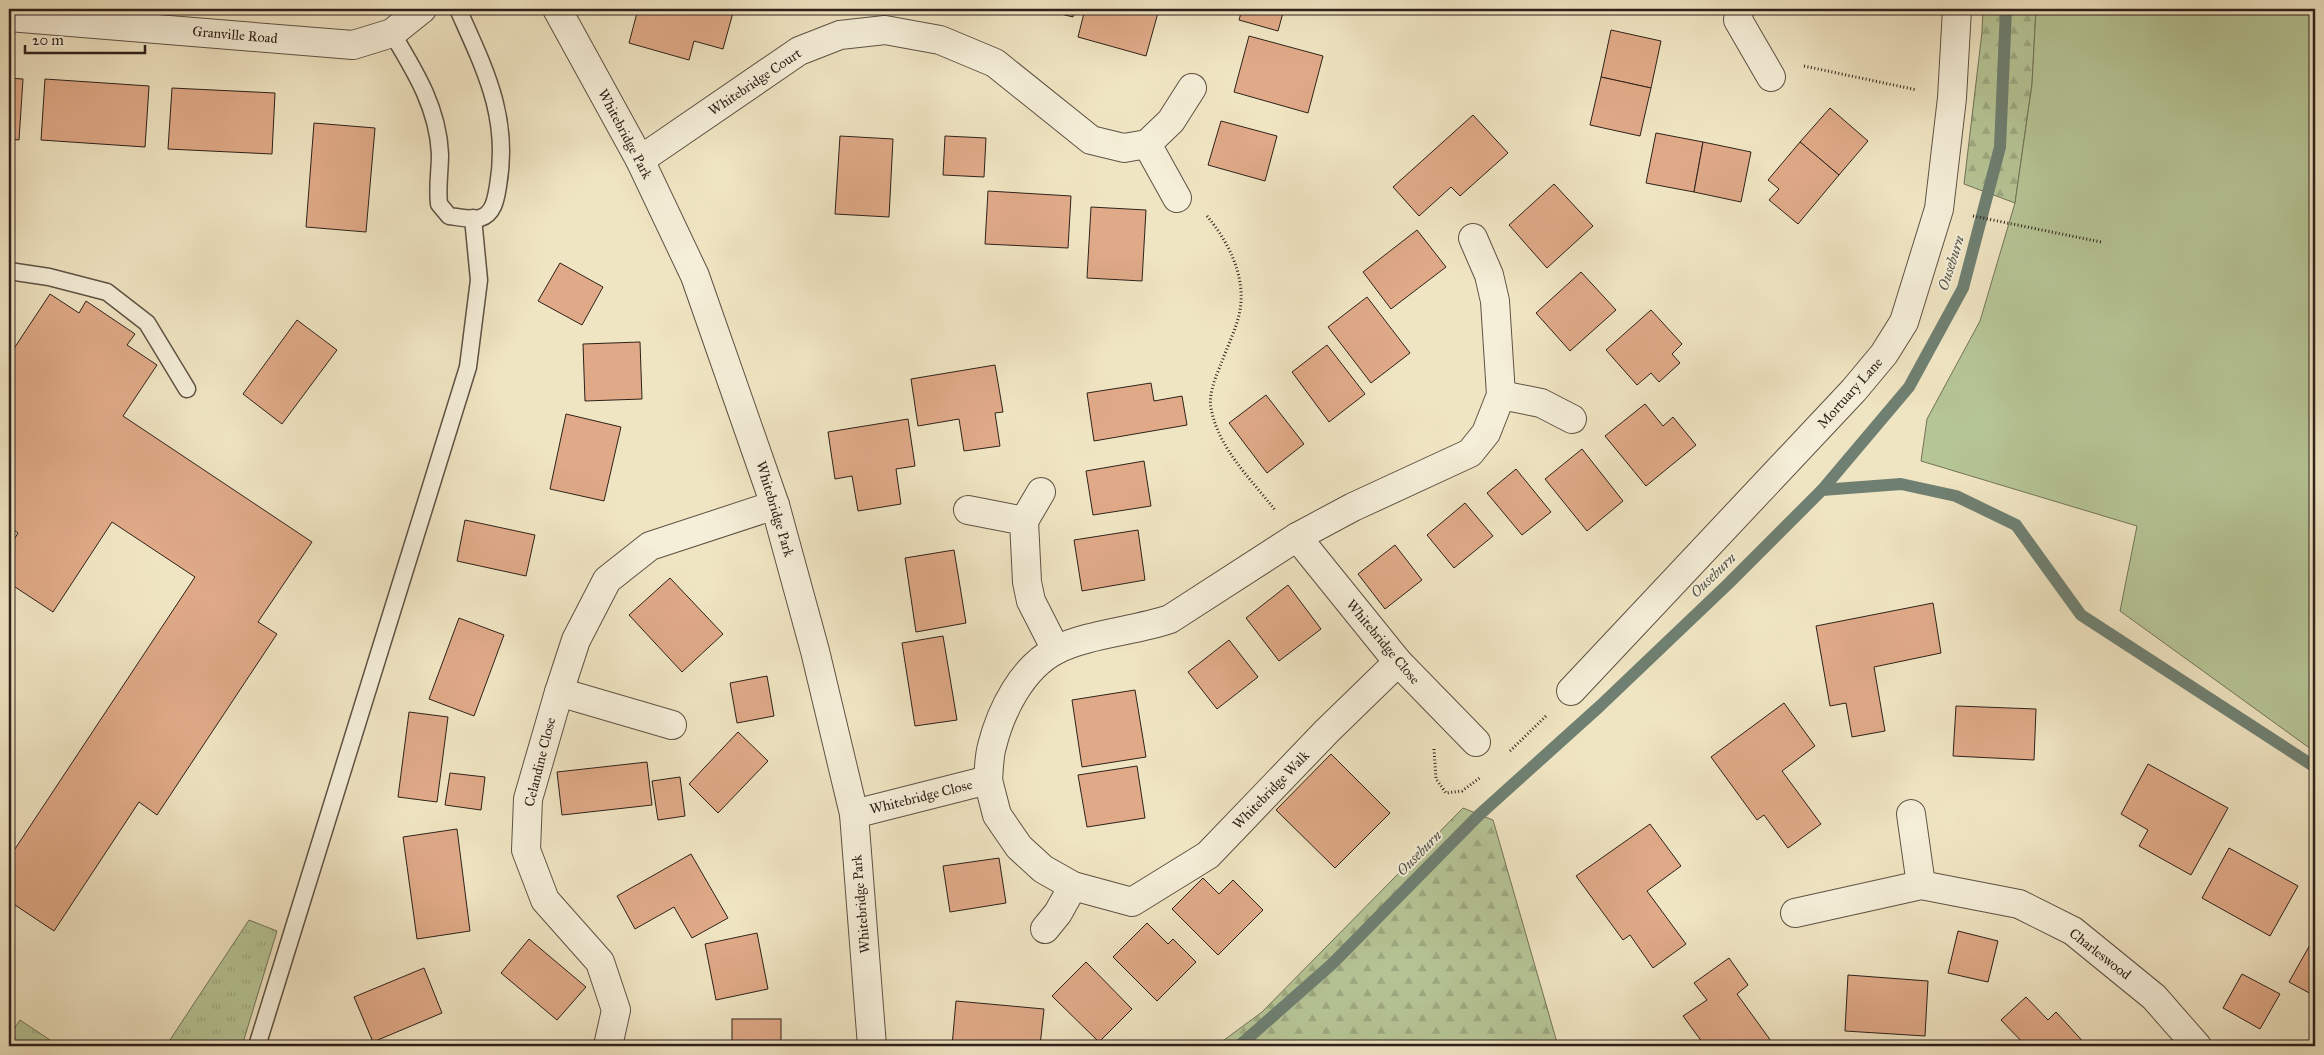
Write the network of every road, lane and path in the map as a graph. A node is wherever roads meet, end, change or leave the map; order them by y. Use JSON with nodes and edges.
{"nodes":[{"id":1,"x":422,"y":9,"type":"edge"},
{"id":2,"x":458,"y":9,"type":"edge"},
{"id":3,"x":557,"y":9,"type":"edge"},
{"id":4,"x":1958,"y":9,"type":"edge"},
{"id":5,"x":1735,"y":13,"type":"edge"},
{"id":6,"x":23,"y":15,"type":"edge"},
{"id":7,"x":392,"y":33,"type":"junction"},
{"id":8,"x":1771,"y":77,"type":"joint"},
{"id":9,"x":1192,"y":88,"type":"dead end"},
{"id":10,"x":1952,"y":98,"type":"junction"},
{"id":11,"x":1147,"y":144,"type":"junction"},
{"id":12,"x":640,"y":160,"type":"junction"},
{"id":13,"x":1177,"y":198,"type":"joint"},
{"id":14,"x":1968,"y":215,"type":"dead end"},
{"id":15,"x":473,"y":218,"type":"junction"},
{"id":16,"x":1473,"y":238,"type":"dead end"},
{"id":17,"x":2101,"y":242,"type":"dead end"},
{"id":18,"x":9,"y":271,"type":"edge"},
{"id":19,"x":187,"y":389,"type":"dead end"},
{"id":20,"x":1500,"y":395,"type":"junction"},
{"id":21,"x":1572,"y":419,"type":"dead end"},
{"id":22,"x":1041,"y":492,"type":"dead end"},
{"id":23,"x":775,"y":505,"type":"junction"},
{"id":24,"x":968,"y":510,"type":"dead end"},
{"id":25,"x":1024,"y":522,"type":"junction"},
{"id":26,"x":1297,"y":537,"type":"junction"},
{"id":27,"x":1056,"y":650,"type":"junction"},
{"id":28,"x":1398,"y":662,"type":"junction"},
{"id":29,"x":1571,"y":691,"type":"dead end"},
{"id":30,"x":559,"y":692,"type":"junction"},
{"id":31,"x":672,"y":725,"type":"dead end"},
{"id":32,"x":1476,"y":742,"type":"dead end"},
{"id":33,"x":988,"y":780,"type":"junction"},
{"id":34,"x":854,"y":814,"type":"junction"},
{"id":35,"x":1911,"y":814,"type":"dead end"},
{"id":36,"x":1921,"y":885,"type":"junction"},
{"id":37,"x":1073,"y":886,"type":"junction"},
{"id":38,"x":1132,"y":902,"type":"joint"},
{"id":39,"x":1795,"y":913,"type":"dead end"},
{"id":40,"x":1046,"y":929,"type":"dead end"},
{"id":41,"x":256,"y":1046,"type":"edge"},
{"id":42,"x":608,"y":1046,"type":"edge"},
{"id":43,"x":872,"y":1046,"type":"edge"},
{"id":44,"x":2197,"y":1046,"type":"edge"}],
"edges":[{"from":1,"to":7,"type":"street","name":"Granville Road"},
{"from":2,"to":15,"type":"lane"},
{"from":3,"to":12,"type":"street","name":"Whitebridge Park"},
{"from":4,"to":10,"type":"street","name":"Mortuary Lane"},
{"from":5,"to":8,"type":"street"},
{"from":6,"to":7,"type":"street","name":"Granville Road"},
{"from":7,"to":15,"type":"lane"},
{"from":8,"to":10,"type":"path"},
{"from":9,"to":11,"type":"street"},
{"from":10,"to":29,"type":"street","name":"Mortuary Lane"},
{"from":11,"to":12,"type":"street","name":"Whitebridge Court"},
{"from":11,"to":13,"type":"street"},
{"from":12,"to":23,"type":"street","name":"Whitebridge Park"},
{"from":13,"to":26,"type":"path"},
{"from":14,"to":17,"type":"path"},
{"from":15,"to":41,"type":"lane"},
{"from":16,"to":20,"type":"street","name":"Whitebridge Close"},
{"from":18,"to":19,"type":"lane"},
{"from":20,"to":21,"type":"street"},
{"from":20,"to":26,"type":"street","name":"Whitebridge Close"},
{"from":22,"to":25,"type":"street"},
{"from":23,"to":30,"type":"street","name":"Celandine Close"},
{"from":23,"to":34,"type":"street","name":"Whitebridge Park"},
{"from":24,"to":25,"type":"street"},
{"from":25,"to":27,"type":"street"},
{"from":26,"to":27,"type":"street","name":"Whitebridge Close"},
{"from":26,"to":28,"type":"street","name":"Whitebridge Close"},
{"from":27,"to":33,"type":"street","name":"Whitebridge Close"},
{"from":28,"to":32,"type":"street","name":"Whitebridge Close"},
{"from":28,"to":38,"type":"street","name":"Whitebridge Walk"},
{"from":30,"to":31,"type":"street"},
{"from":30,"to":42,"type":"street","name":"Celandine Close"},
{"from":33,"to":34,"type":"street","name":"Whitebridge Close"},
{"from":33,"to":37,"type":"street","name":"Whitebridge Close"},
{"from":34,"to":43,"type":"street","name":"Whitebridge Park"},
{"from":35,"to":36,"type":"street"},
{"from":36,"to":39,"type":"street","name":"Charleswood"},
{"from":36,"to":44,"type":"street","name":"Charleswood"},
{"from":37,"to":38,"type":"street","name":"Whitebridge Close"},
{"from":37,"to":40,"type":"street"}]}
